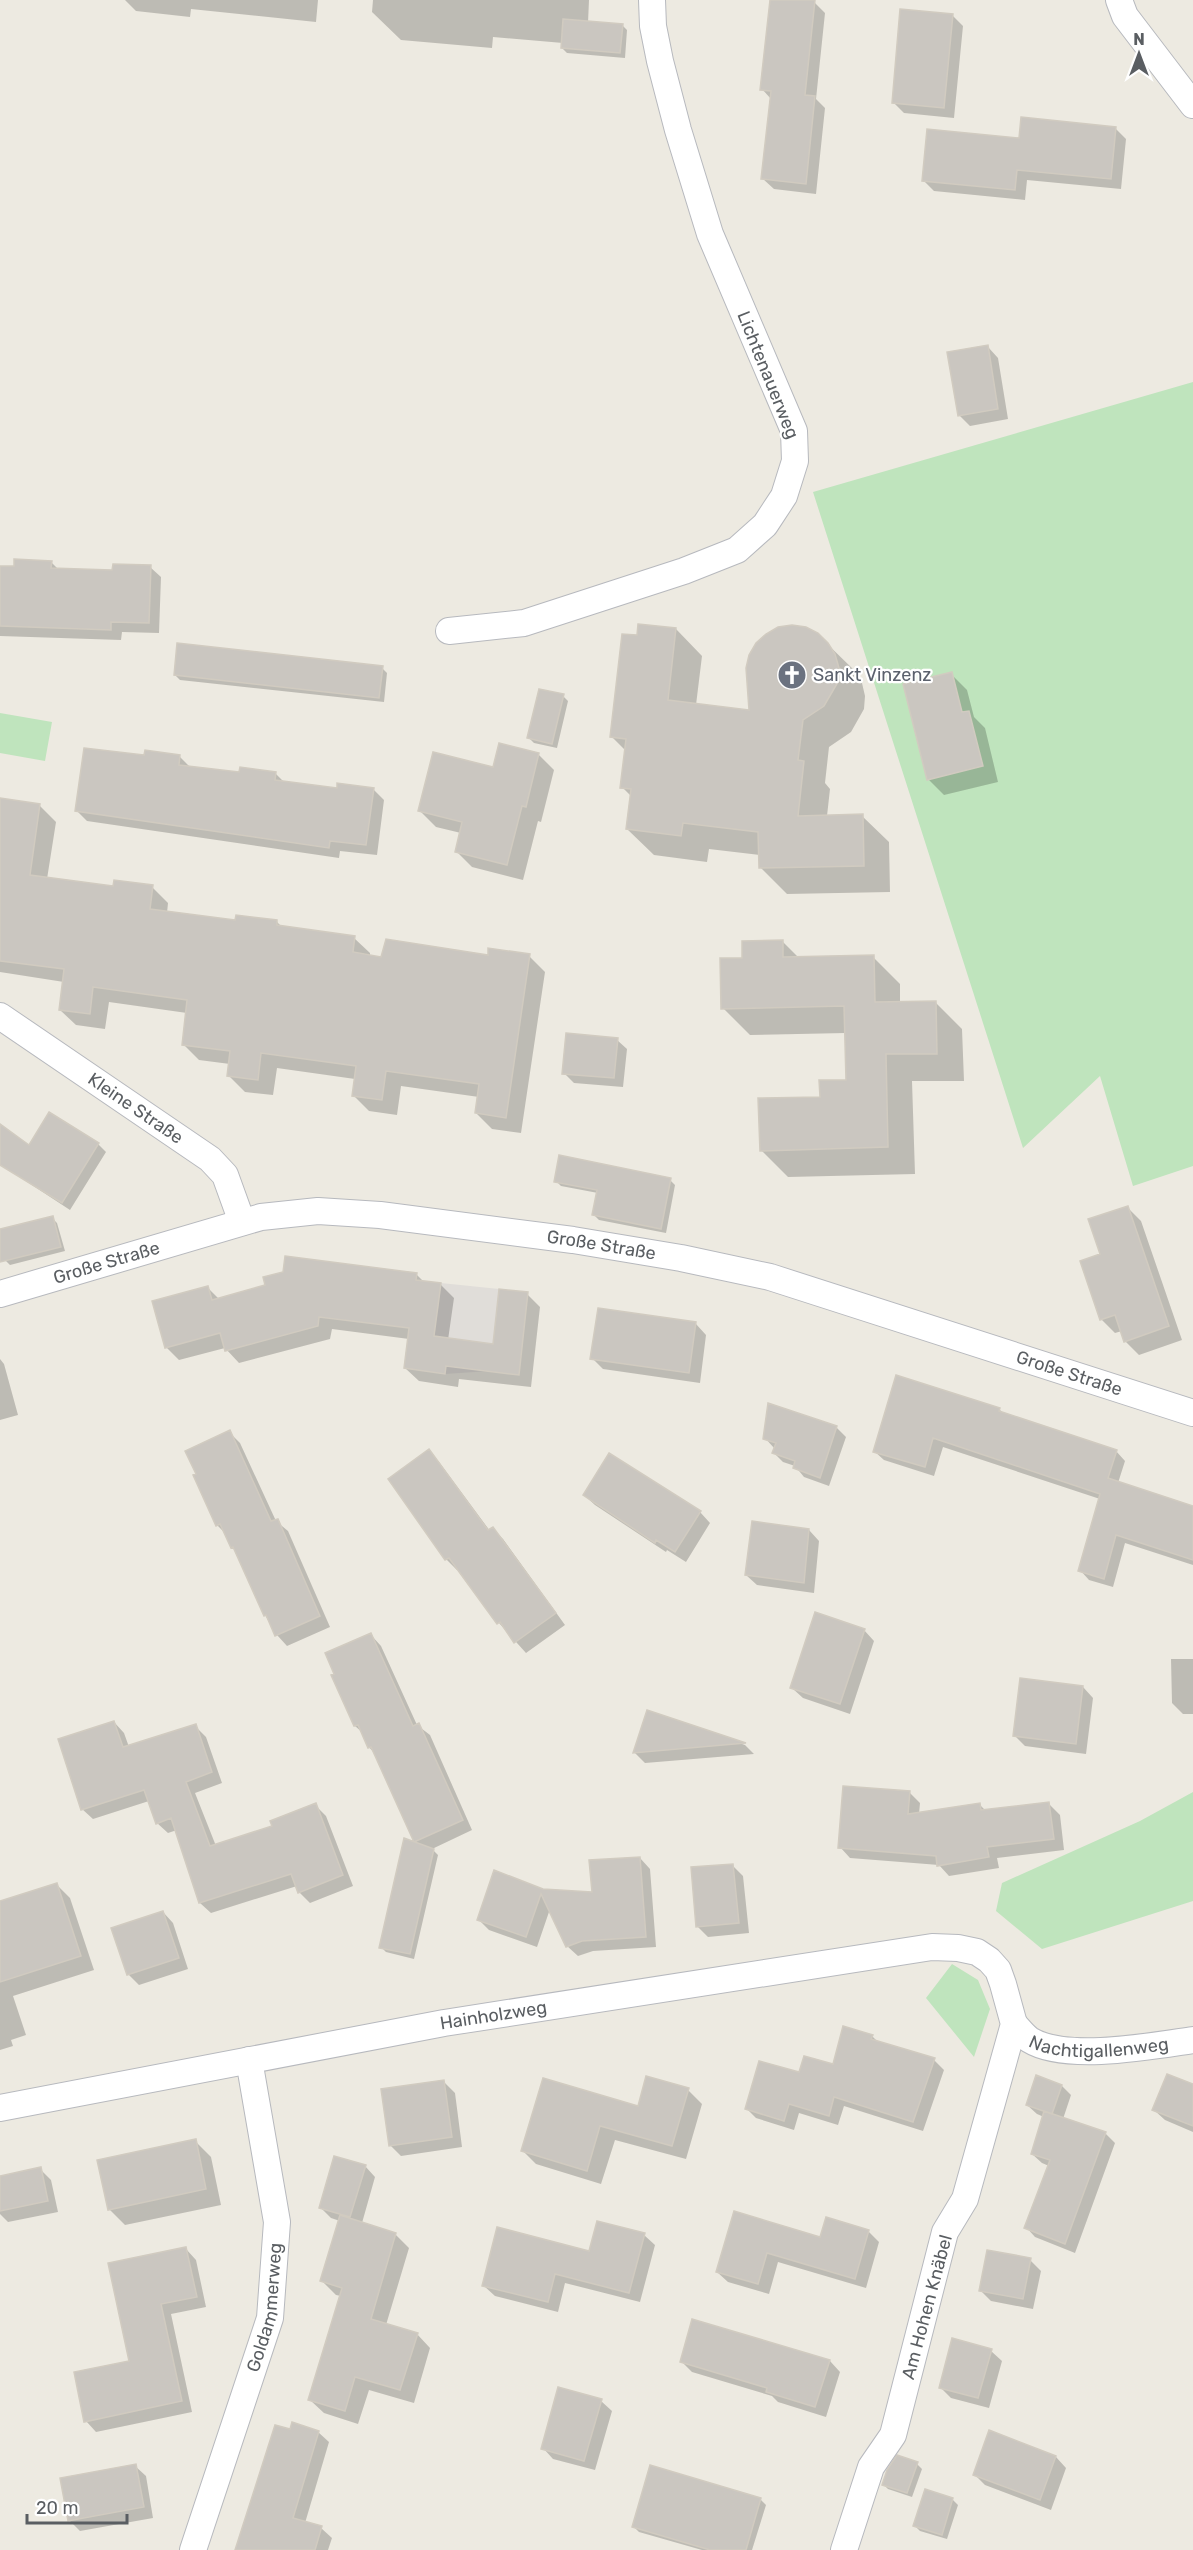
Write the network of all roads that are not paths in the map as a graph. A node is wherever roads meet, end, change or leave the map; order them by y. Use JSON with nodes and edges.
{"nodes":[{"id":1,"x":652,"y":0,"type":"edge"},
{"id":2,"x":1119,"y":0,"type":"edge"},
{"id":3,"x":1193,"y":105,"type":"edge"},
{"id":4,"x":449,"y":631,"type":"dead end"},
{"id":5,"x":0,"y":1016,"type":"edge"},
{"id":6,"x":242,"y":1222,"type":"junction"},
{"id":7,"x":0,"y":1294,"type":"edge"},
{"id":8,"x":1193,"y":1413,"type":"edge"},
{"id":9,"x":1014,"y":2024,"type":"junction"},
{"id":10,"x":1193,"y":2040,"type":"edge"},
{"id":11,"x":249,"y":2060,"type":"junction"},
{"id":12,"x":0,"y":2108,"type":"edge"},
{"id":13,"x":193,"y":2550,"type":"edge"},
{"id":14,"x":844,"y":2550,"type":"edge"}],
"edges":[{"from":1,"to":4,"type":"street","name":"Lichtenauerweg"},
{"from":2,"to":3,"type":"street"},
{"from":5,"to":6,"type":"street","name":"Kleine Straße"},
{"from":6,"to":7,"type":"street","name":"Große Straße"},
{"from":6,"to":8,"type":"street","name":"Große Straße"},
{"from":9,"to":10,"type":"street","name":"Nachtigallenweg"},
{"from":9,"to":11,"type":"street","name":"Hainholzweg"},
{"from":9,"to":14,"type":"street","name":"Am Hohen Knäbel"},
{"from":11,"to":12,"type":"street","name":"Hainholzweg"},
{"from":11,"to":13,"type":"street","name":"Goldammerweg"}]}
